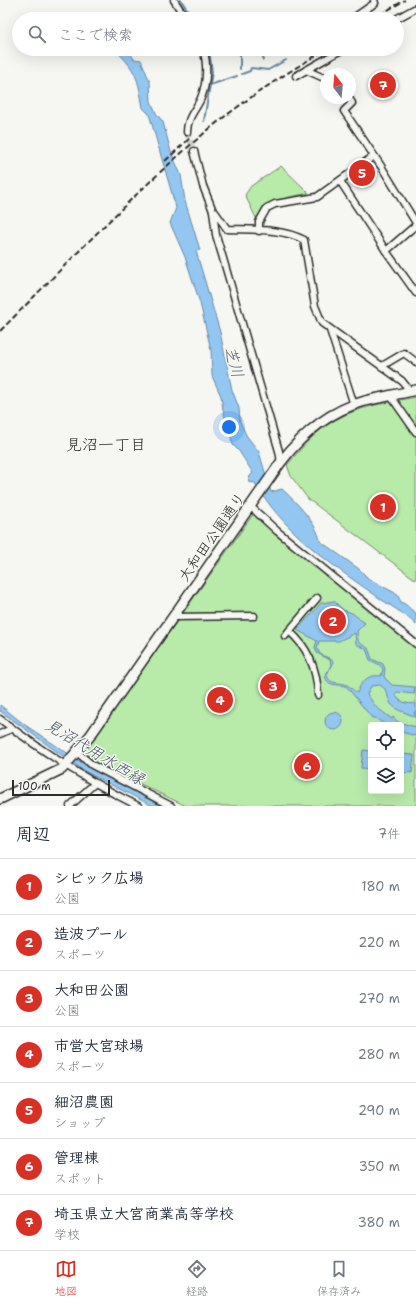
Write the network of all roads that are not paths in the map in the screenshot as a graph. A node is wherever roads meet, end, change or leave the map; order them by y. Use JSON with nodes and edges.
{"nodes":[{"id":1,"x":174,"y":0,"type":"edge"},
{"id":2,"x":374,"y":0,"type":"edge"},
{"id":3,"x":416,"y":8,"type":"edge"},
{"id":4,"x":182,"y":12,"type":"edge"},
{"id":5,"x":363,"y":12,"type":"edge"},
{"id":6,"x":404,"y":15,"type":"edge"},
{"id":7,"x":204,"y":56,"type":"edge"},
{"id":8,"x":331,"y":56,"type":"edge"},
{"id":9,"x":306,"y":70,"type":"junction"},
{"id":10,"x":296,"y":76,"type":"dead end"},
{"id":11,"x":320,"y":76,"type":"edge"},
{"id":12,"x":351,"y":104,"type":"edge"},
{"id":13,"x":187,"y":132,"type":"tunnel mouth"},
{"id":14,"x":194,"y":151,"type":"tunnel mouth"},
{"id":15,"x":374,"y":156,"type":"junction"},
{"id":16,"x":340,"y":181,"type":"junction"},
{"id":17,"x":213,"y":211,"type":"junction"},
{"id":18,"x":416,"y":224,"type":"edge"},
{"id":19,"x":227,"y":229,"type":"junction"},
{"id":20,"x":259,"y":231,"type":"junction"},
{"id":21,"x":216,"y":235,"type":"junction"},
{"id":22,"x":386,"y":251,"type":"junction"},
{"id":23,"x":416,"y":292,"type":"edge"},
{"id":24,"x":330,"y":330,"type":"junction"},
{"id":25,"x":416,"y":362,"type":"edge"},
{"id":26,"x":382,"y":366,"type":"junction"},
{"id":27,"x":413,"y":390,"type":"edge"},
{"id":28,"x":390,"y":395,"type":"junction"},
{"id":29,"x":354,"y":405,"type":"junction"},
{"id":30,"x":416,"y":432,"type":"edge"},
{"id":31,"x":279,"y":466,"type":"junction"},
{"id":32,"x":252,"y":504,"type":"junction"},
{"id":33,"x":317,"y":598,"type":"dead end"},
{"id":34,"x":254,"y":616,"type":"dead end"},
{"id":35,"x":174,"y":617,"type":"junction"},
{"id":36,"x":416,"y":644,"type":"edge"},
{"id":37,"x":318,"y":695,"type":"dead end"},
{"id":38,"x":0,"y":719,"type":"edge"},
{"id":39,"x":11,"y":729,"type":"junction"},
{"id":40,"x":0,"y":734,"type":"edge"},
{"id":41,"x":71,"y":759,"type":"junction"},
{"id":42,"x":94,"y":784,"type":"junction"},
{"id":43,"x":0,"y":799,"type":"edge"},
{"id":44,"x":70,"y":806,"type":"edge"},
{"id":45,"x":138,"y":806,"type":"edge"},
{"id":46,"x":171,"y":806,"type":"edge"}],
"edges":[{"from":1,"to":4,"type":"street"},
{"from":2,"to":5,"type":"street"},
{"from":3,"to":6,"type":"street"},
{"from":7,"to":13,"type":"street"},
{"from":8,"to":9,"type":"street"},
{"from":9,"to":10,"type":"street"},
{"from":9,"to":11,"type":"street"},
{"from":12,"to":15,"type":"street"},
{"from":14,"to":17,"type":"street"},
{"from":15,"to":16,"type":"street"},
{"from":15,"to":18,"type":"street"},
{"from":16,"to":20,"type":"street"},
{"from":16,"to":22,"type":"street"},
{"from":17,"to":19,"type":"street"},
{"from":17,"to":21,"type":"street"},
{"from":18,"to":22,"type":"street"},
{"from":19,"to":20,"type":"street"},
{"from":19,"to":21,"type":"street"},
{"from":20,"to":24,"type":"street"},
{"from":21,"to":31,"type":"street"},
{"from":22,"to":23,"type":"street"},
{"from":24,"to":26,"type":"street"},
{"from":24,"to":29,"type":"street"},
{"from":25,"to":26,"type":"street"},
{"from":26,"to":27,"type":"street"},
{"from":27,"to":28,"type":"street","name":"大和田公園通り"},
{"from":28,"to":29,"type":"street","name":"大和田公園通り"},
{"from":28,"to":30,"type":"street"},
{"from":29,"to":31,"type":"street","name":"大和田公園通り"},
{"from":31,"to":32,"type":"street","name":"大和田公園通り"},
{"from":32,"to":35,"type":"street","name":"大和田公園通り"},
{"from":32,"to":36,"type":"street"},
{"from":33,"to":37,"type":"street"},
{"from":34,"to":35,"type":"street"},
{"from":35,"to":41,"type":"street","name":"大和田公園通り"},
{"from":38,"to":39,"type":"street"},
{"from":39,"to":40,"type":"street"},
{"from":39,"to":41,"type":"street"},
{"from":41,"to":42,"type":"street"},
{"from":41,"to":43,"type":"street","name":"大和田公園通り"},
{"from":41,"to":46,"type":"street"},
{"from":42,"to":44,"type":"street"},
{"from":42,"to":45,"type":"street"}]}
